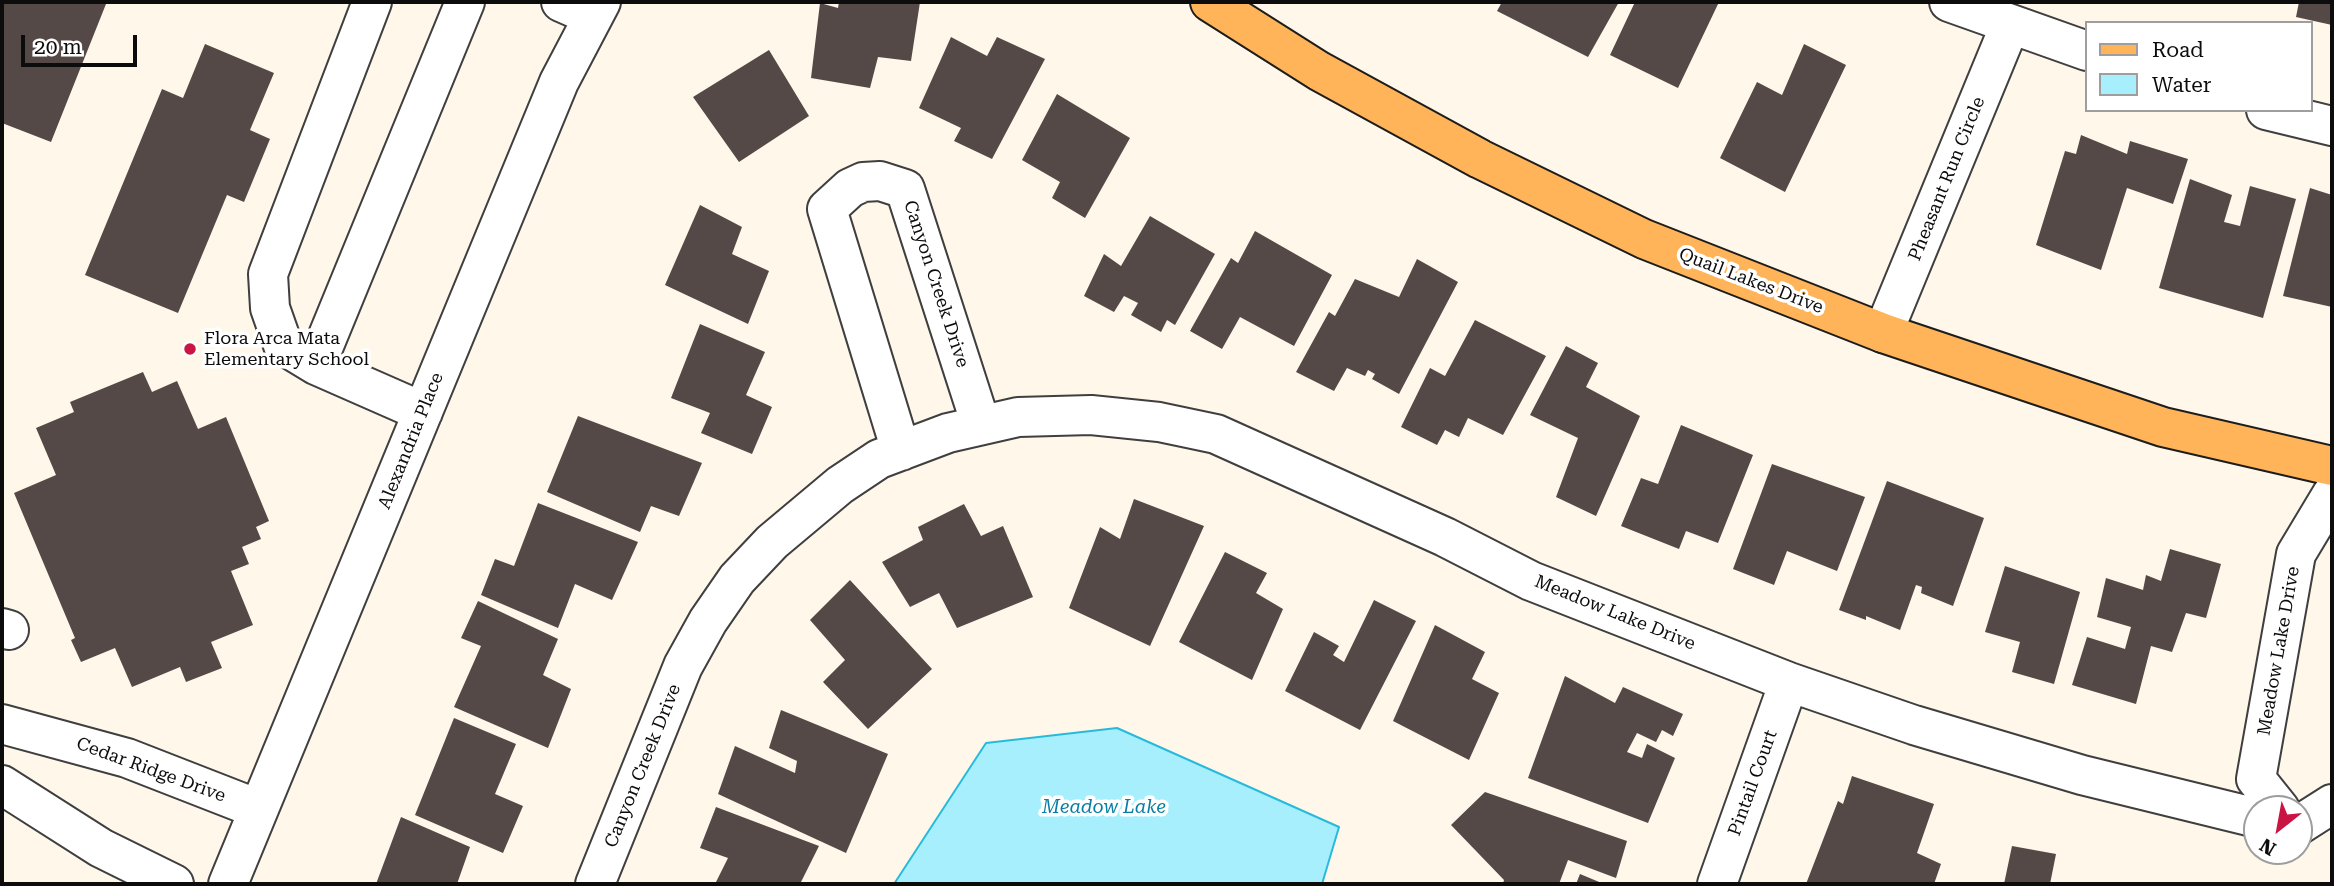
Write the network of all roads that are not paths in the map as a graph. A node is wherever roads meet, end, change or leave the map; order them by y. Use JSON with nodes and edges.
{"nodes":[{"id":1,"x":372,"y":2,"type":"edge"},
{"id":2,"x":465,"y":2,"type":"edge"},
{"id":3,"x":1210,"y":2,"type":"edge"},
{"id":4,"x":1949,"y":2,"type":"edge"},
{"id":5,"x":585,"y":7,"type":"edge"},
{"id":6,"x":2010,"y":25,"type":"junction"},
{"id":7,"x":2086,"y":51,"type":"edge"},
{"id":8,"x":2274,"y":112,"type":"edge"},
{"id":9,"x":2332,"y":127,"type":"edge"},
{"id":10,"x":1883,"y":333,"type":"junction"},
{"id":11,"x":316,"y":365,"type":"junction"},
{"id":12,"x":424,"y":412,"type":"junction"},
{"id":13,"x":981,"y":425,"type":"junction"},
{"id":14,"x":901,"y":451,"type":"junction"},
{"id":15,"x":2332,"y":466,"type":"edge"},
{"id":16,"x":2332,"y":494,"type":"edge"},
{"id":17,"x":1789,"y":682,"type":"junction"},
{"id":18,"x":2,"y":724,"type":"edge"},
{"id":19,"x":2,"y":785,"type":"edge"},
{"id":20,"x":2269,"y":795,"type":"edge"},
{"id":21,"x":2332,"y":804,"type":"edge"},
{"id":22,"x":258,"y":809,"type":"junction"},
{"id":23,"x":2243,"y":815,"type":"edge"},
{"id":24,"x":2313,"y":817,"type":"edge"},
{"id":25,"x":2313,"y":829,"type":"edge"},
{"id":26,"x":2332,"y":834,"type":"edge"},
{"id":27,"x":174,"y":884,"type":"edge"},
{"id":28,"x":229,"y":884,"type":"edge"},
{"id":29,"x":595,"y":884,"type":"edge"},
{"id":30,"x":1717,"y":884,"type":"edge"}],
"edges":[{"from":1,"to":11,"type":"street"},
{"from":2,"to":11,"type":"street"},
{"from":3,"to":10,"type":"main road","name":"Quail Lakes Drive"},
{"from":4,"to":6,"type":"street"},
{"from":5,"to":12,"type":"street","name":"Alexandria Place"},
{"from":6,"to":7,"type":"street"},
{"from":6,"to":10,"type":"street","name":"Pheasant Run Circle"},
{"from":8,"to":9,"type":"street"},
{"from":10,"to":15,"type":"main road","name":"Quail Lakes Drive"},
{"from":11,"to":12,"type":"street"},
{"from":12,"to":22,"type":"street","name":"Alexandria Place"},
{"from":13,"to":14,"type":"street","name":"Canyon Creek Drive"},
{"from":13,"to":14,"type":"street","name":"Canyon Creek Drive"},
{"from":13,"to":17,"type":"street","name":"Meadow Lake Drive"},
{"from":14,"to":29,"type":"street","name":"Canyon Creek Drive"},
{"from":16,"to":20,"type":"street","name":"Meadow Lake Drive"},
{"from":17,"to":23,"type":"street","name":"Meadow Lake Drive"},
{"from":17,"to":30,"type":"street","name":"Pintail Court"},
{"from":18,"to":22,"type":"street","name":"Cedar Ridge Drive"},
{"from":19,"to":27,"type":"street"},
{"from":21,"to":24,"type":"street"},
{"from":22,"to":28,"type":"street","name":"Alexandria Place"},
{"from":25,"to":26,"type":"street"}]}
